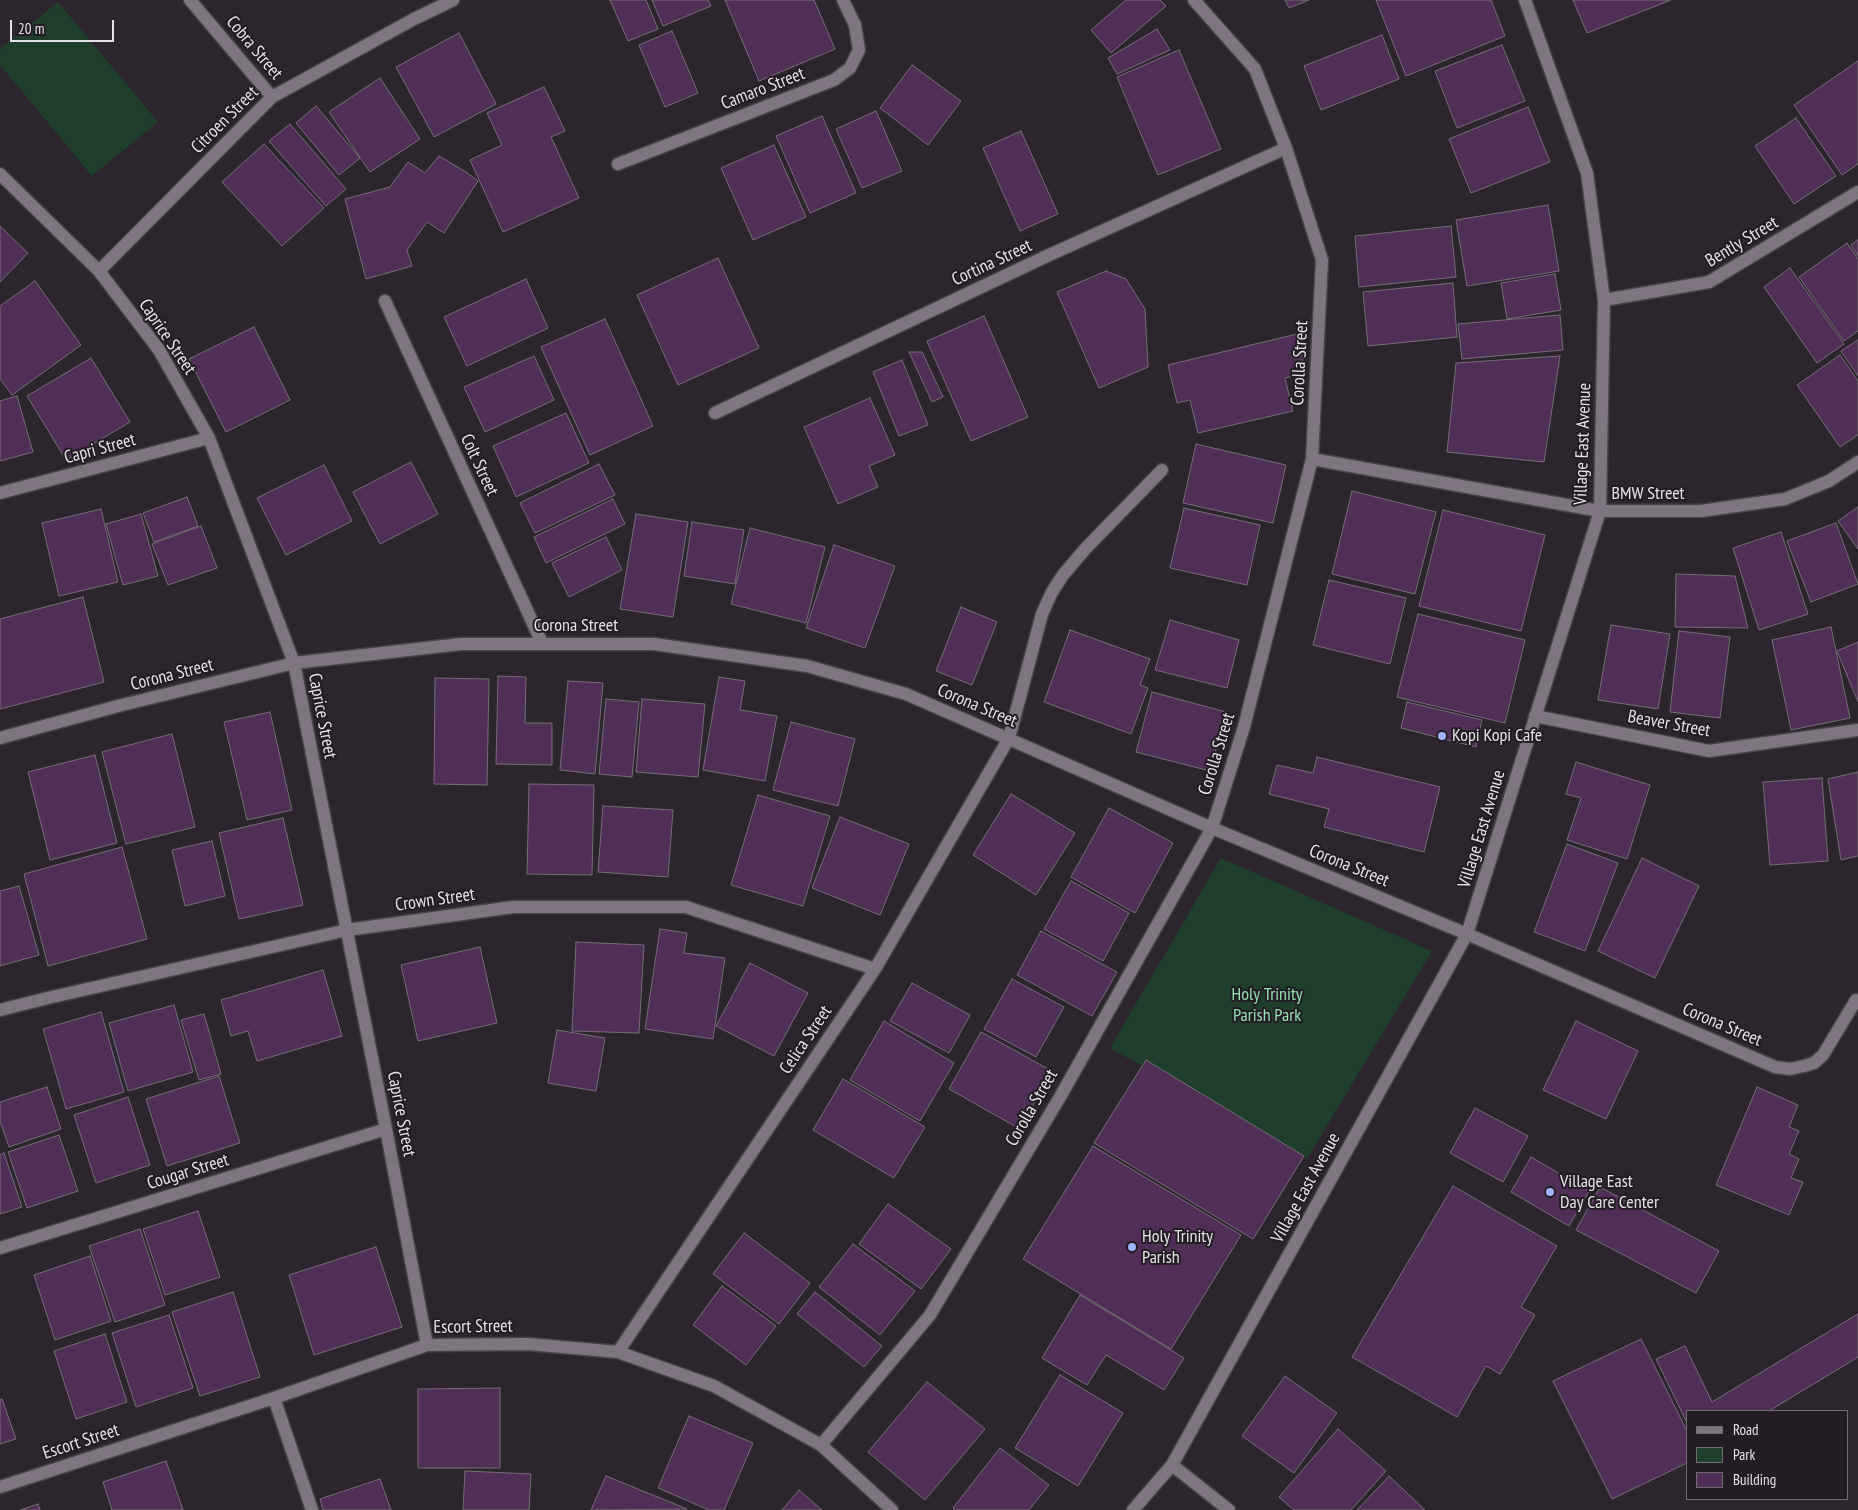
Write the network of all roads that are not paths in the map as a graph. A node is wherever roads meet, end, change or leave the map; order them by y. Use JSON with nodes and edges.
{"nodes":[{"id":1,"x":190,"y":0,"type":"edge"},
{"id":2,"x":454,"y":0,"type":"edge"},
{"id":3,"x":843,"y":0,"type":"edge"},
{"id":4,"x":1194,"y":0,"type":"edge"},
{"id":5,"x":1524,"y":0,"type":"edge"},
{"id":6,"x":272,"y":96,"type":"junction"},
{"id":7,"x":1286,"y":148,"type":"junction"},
{"id":8,"x":618,"y":164,"type":"dead end"},
{"id":9,"x":0,"y":174,"type":"edge"},
{"id":10,"x":1858,"y":192,"type":"edge"},
{"id":11,"x":99,"y":271,"type":"junction"},
{"id":12,"x":1604,"y":300,"type":"junction"},
{"id":13,"x":385,"y":301,"type":"dead end"},
{"id":14,"x":715,"y":413,"type":"dead end"},
{"id":15,"x":209,"y":438,"type":"junction"},
{"id":16,"x":1312,"y":459,"type":"junction"},
{"id":17,"x":1858,"y":462,"type":"edge"},
{"id":18,"x":1162,"y":470,"type":"dead end"},
{"id":19,"x":0,"y":494,"type":"edge"},
{"id":20,"x":1600,"y":511,"type":"junction"},
{"id":21,"x":542,"y":643,"type":"junction"},
{"id":22,"x":294,"y":663,"type":"junction"},
{"id":23,"x":1535,"y":716,"type":"junction"},
{"id":24,"x":1858,"y":730,"type":"edge"},
{"id":25,"x":0,"y":738,"type":"edge"},
{"id":26,"x":1009,"y":738,"type":"junction"},
{"id":27,"x":1212,"y":828,"type":"junction"},
{"id":28,"x":347,"y":930,"type":"junction"},
{"id":29,"x":1467,"y":934,"type":"junction"},
{"id":30,"x":874,"y":968,"type":"junction"},
{"id":31,"x":1856,"y":1000,"type":"dead end"},
{"id":32,"x":0,"y":1010,"type":"edge"},
{"id":33,"x":386,"y":1129,"type":"junction"},
{"id":34,"x":0,"y":1248,"type":"edge"},
{"id":35,"x":427,"y":1345,"type":"junction"},
{"id":36,"x":618,"y":1352,"type":"junction"},
{"id":37,"x":274,"y":1398,"type":"junction"},
{"id":38,"x":822,"y":1445,"type":"junction"},
{"id":39,"x":1172,"y":1465,"type":"junction"},
{"id":40,"x":0,"y":1487,"type":"edge"},
{"id":41,"x":312,"y":1510,"type":"edge"},
{"id":42,"x":892,"y":1510,"type":"edge"},
{"id":43,"x":1133,"y":1510,"type":"edge"},
{"id":44,"x":1230,"y":1510,"type":"edge"}],
"edges":[{"from":1,"to":6,"type":"street","name":"Cobra Street"},
{"from":2,"to":6,"type":"street","name":"Citroen Street"},
{"from":3,"to":8,"type":"street","name":"Camaro Street"},
{"from":4,"to":7,"type":"street","name":"Corolla Street"},
{"from":5,"to":12,"type":"street","name":"Village East Avenue"},
{"from":6,"to":11,"type":"street","name":"Citroen Street"},
{"from":7,"to":14,"type":"street","name":"Cortina Street"},
{"from":7,"to":16,"type":"street","name":"Corolla Street"},
{"from":9,"to":11,"type":"street","name":"Caprice Street"},
{"from":10,"to":12,"type":"street","name":"Bently Street"},
{"from":11,"to":15,"type":"street","name":"Caprice Street"},
{"from":12,"to":20,"type":"street","name":"Village East Avenue"},
{"from":13,"to":21,"type":"street","name":"Colt Street"},
{"from":15,"to":19,"type":"street","name":"Capri Street"},
{"from":15,"to":22,"type":"street","name":"Caprice Street"},
{"from":16,"to":20,"type":"street","name":"BMW Street"},
{"from":16,"to":27,"type":"street","name":"Corolla Street"},
{"from":17,"to":20,"type":"street","name":"BMW Street"},
{"from":18,"to":26,"type":"street","name":"Celica Street"},
{"from":20,"to":23,"type":"street","name":"Village East Avenue"},
{"from":21,"to":22,"type":"street","name":"Corona Street"},
{"from":21,"to":26,"type":"street","name":"Corona Street"},
{"from":22,"to":25,"type":"street","name":"Corona Street"},
{"from":22,"to":28,"type":"street","name":"Caprice Street"},
{"from":23,"to":24,"type":"street","name":"Beaver Street"},
{"from":23,"to":29,"type":"street","name":"Village East Avenue"},
{"from":26,"to":27,"type":"street","name":"Corona Street"},
{"from":26,"to":30,"type":"street","name":"Celica Street"},
{"from":27,"to":29,"type":"street","name":"Corona Street"},
{"from":27,"to":38,"type":"street","name":"Corolla Street"},
{"from":28,"to":30,"type":"street","name":"Crown Street"},
{"from":28,"to":32,"type":"street","name":"Crown Street"},
{"from":28,"to":33,"type":"street","name":"Caprice Street"},
{"from":29,"to":31,"type":"street","name":"Corona Street"},
{"from":29,"to":39,"type":"street","name":"Village East Avenue"},
{"from":30,"to":36,"type":"street","name":"Celica Street"},
{"from":33,"to":34,"type":"street","name":"Cougar Street"},
{"from":33,"to":35,"type":"street","name":"Caprice Street"},
{"from":35,"to":36,"type":"street","name":"Escort Street"},
{"from":35,"to":37,"type":"street","name":"Escort Street"},
{"from":36,"to":38,"type":"street","name":"Escort Street"},
{"from":37,"to":40,"type":"street","name":"Escort Street"},
{"from":37,"to":41,"type":"street"},
{"from":38,"to":42,"type":"street","name":"Escort Street"},
{"from":39,"to":43,"type":"street","name":"Village East Avenue"},
{"from":39,"to":44,"type":"street"}]}
